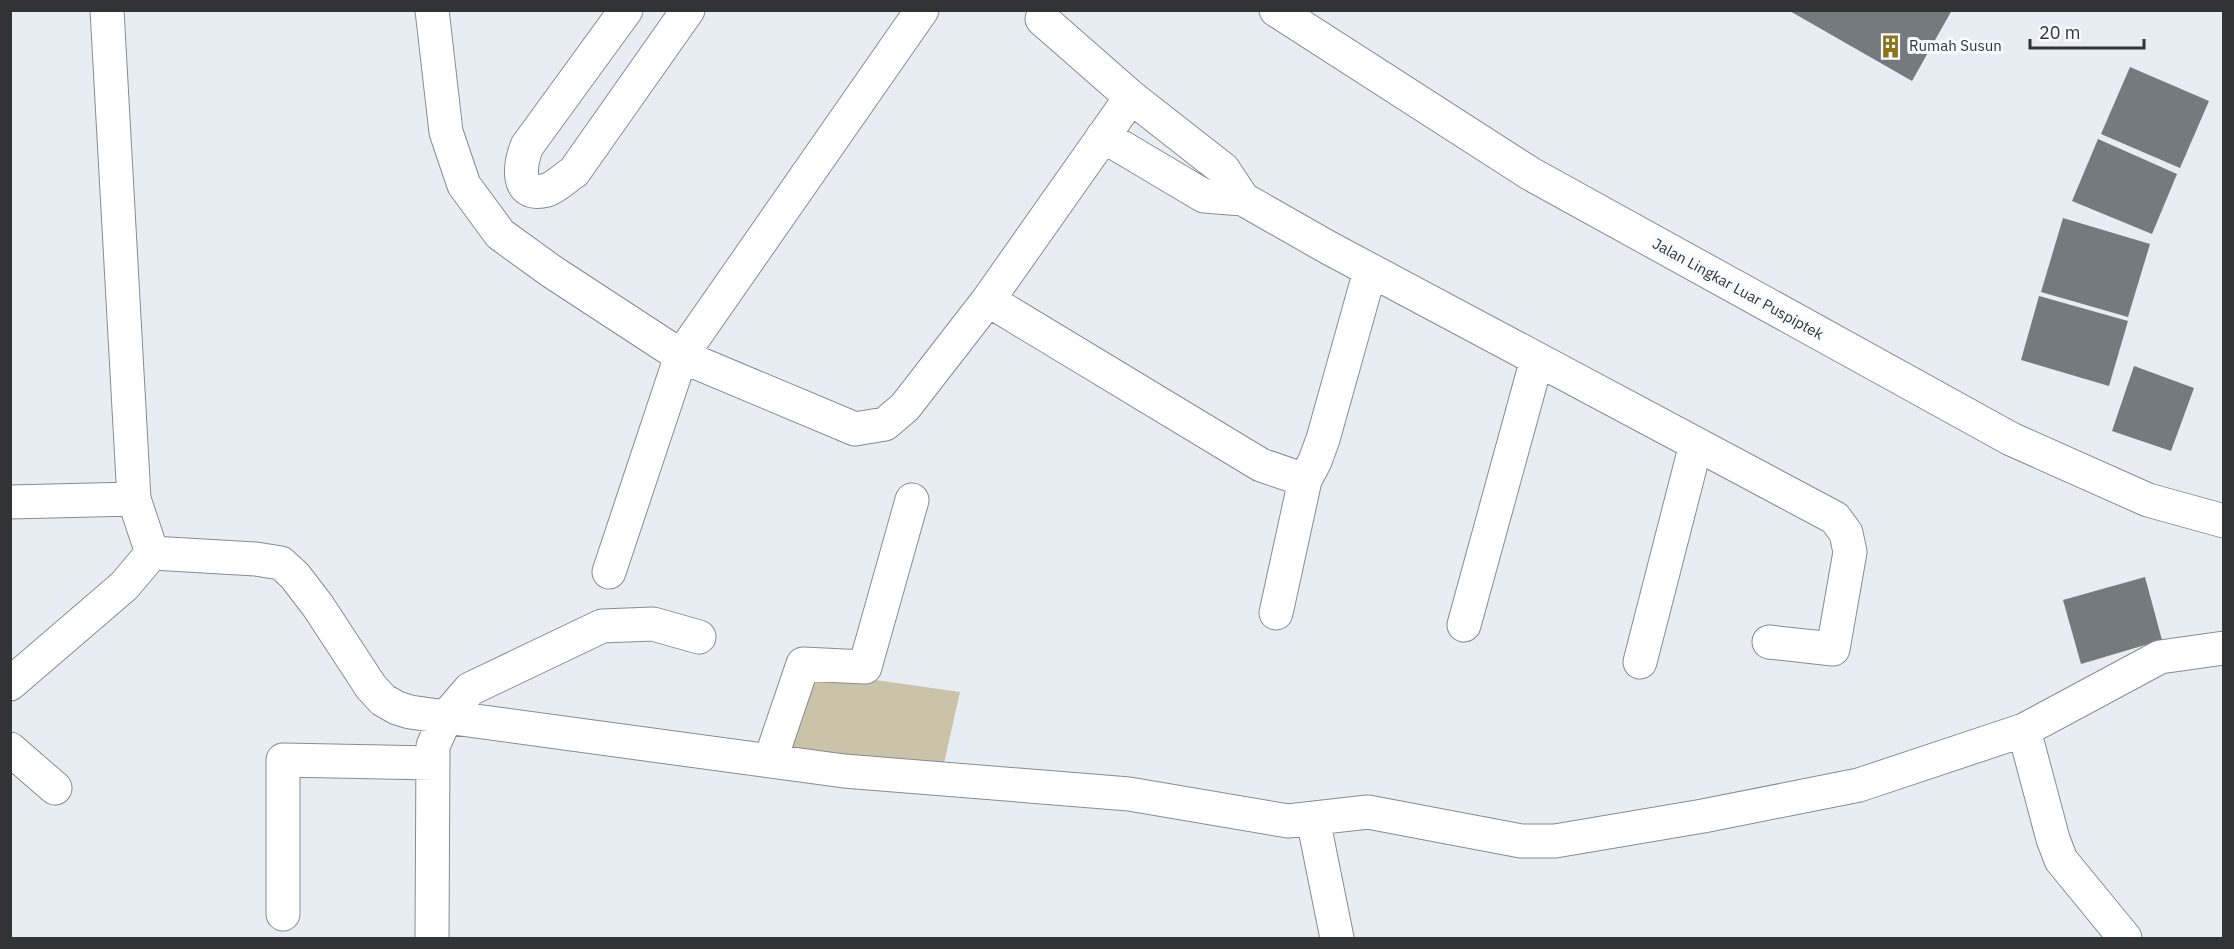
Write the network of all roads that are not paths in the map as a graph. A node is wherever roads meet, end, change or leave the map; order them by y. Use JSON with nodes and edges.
{"nodes":[{"id":1,"x":108,"y":10,"type":"edge"},
{"id":2,"x":432,"y":10,"type":"edge"},
{"id":3,"x":626,"y":10,"type":"edge"},
{"id":4,"x":688,"y":10,"type":"edge"},
{"id":5,"x":922,"y":10,"type":"edge"},
{"id":6,"x":1276,"y":10,"type":"edge"},
{"id":7,"x":1042,"y":19,"type":"dead end"},
{"id":8,"x":1131,"y":97,"type":"junction"},
{"id":9,"x":1103,"y":136,"type":"junction"},
{"id":10,"x":1243,"y":199,"type":"junction"},
{"id":11,"x":1370,"y":271,"type":"junction"},
{"id":12,"x":988,"y":300,"type":"junction"},
{"id":13,"x":681,"y":356,"type":"junction"},
{"id":14,"x":1537,"y":359,"type":"junction"},
{"id":15,"x":1696,"y":444,"type":"junction"},
{"id":16,"x":1305,"y":480,"type":"junction"},
{"id":17,"x":134,"y":499,"type":"junction"},
{"id":18,"x":912,"y":501,"type":"dead end"},
{"id":19,"x":10,"y":502,"type":"edge"},
{"id":20,"x":2223,"y":521,"type":"edge"},
{"id":21,"x":152,"y":553,"type":"junction"},
{"id":22,"x":609,"y":572,"type":"dead end"},
{"id":23,"x":1276,"y":613,"type":"dead end"},
{"id":24,"x":1464,"y":625,"type":"dead end"},
{"id":25,"x":699,"y":637,"type":"dead end"},
{"id":26,"x":1769,"y":642,"type":"dead end"},
{"id":27,"x":2223,"y":648,"type":"edge"},
{"id":28,"x":1640,"y":662,"type":"dead end"},
{"id":29,"x":10,"y":684,"type":"edge"},
{"id":30,"x":446,"y":717,"type":"junction"},
{"id":31,"x":2024,"y":730,"type":"junction"},
{"id":32,"x":10,"y":748,"type":"edge"},
{"id":33,"x":770,"y":761,"type":"junction"},
{"id":34,"x":433,"y":763,"type":"junction"},
{"id":35,"x":55,"y":788,"type":"dead end"},
{"id":36,"x":1313,"y":819,"type":"junction"},
{"id":37,"x":283,"y":914,"type":"dead end"},
{"id":38,"x":432,"y":939,"type":"edge"},
{"id":39,"x":1337,"y":939,"type":"edge"},
{"id":40,"x":2125,"y":939,"type":"edge"}],
"edges":[{"from":1,"to":17,"type":"street"},
{"from":2,"to":13,"type":"street"},
{"from":3,"to":4,"type":"street"},
{"from":5,"to":13,"type":"street"},
{"from":6,"to":20,"type":"street","name":"Jalan Lingkar Luar Puspiptek"},
{"from":7,"to":8,"type":"street"},
{"from":8,"to":9,"type":"street"},
{"from":8,"to":10,"type":"street"},
{"from":9,"to":10,"type":"street"},
{"from":9,"to":12,"type":"street"},
{"from":10,"to":11,"type":"street"},
{"from":11,"to":14,"type":"street"},
{"from":11,"to":16,"type":"street"},
{"from":12,"to":13,"type":"street"},
{"from":12,"to":16,"type":"street"},
{"from":13,"to":22,"type":"street"},
{"from":14,"to":15,"type":"street"},
{"from":14,"to":24,"type":"street"},
{"from":15,"to":26,"type":"street"},
{"from":15,"to":28,"type":"street"},
{"from":16,"to":23,"type":"street"},
{"from":17,"to":19,"type":"street"},
{"from":17,"to":21,"type":"street"},
{"from":18,"to":33,"type":"street"},
{"from":21,"to":29,"type":"street"},
{"from":21,"to":30,"type":"street"},
{"from":25,"to":30,"type":"street"},
{"from":27,"to":31,"type":"street"},
{"from":30,"to":33,"type":"street"},
{"from":30,"to":34,"type":"street"},
{"from":31,"to":36,"type":"street"},
{"from":31,"to":40,"type":"street"},
{"from":32,"to":35,"type":"street"},
{"from":33,"to":36,"type":"street"},
{"from":34,"to":37,"type":"street"},
{"from":34,"to":38,"type":"street"},
{"from":36,"to":39,"type":"street"}]}
